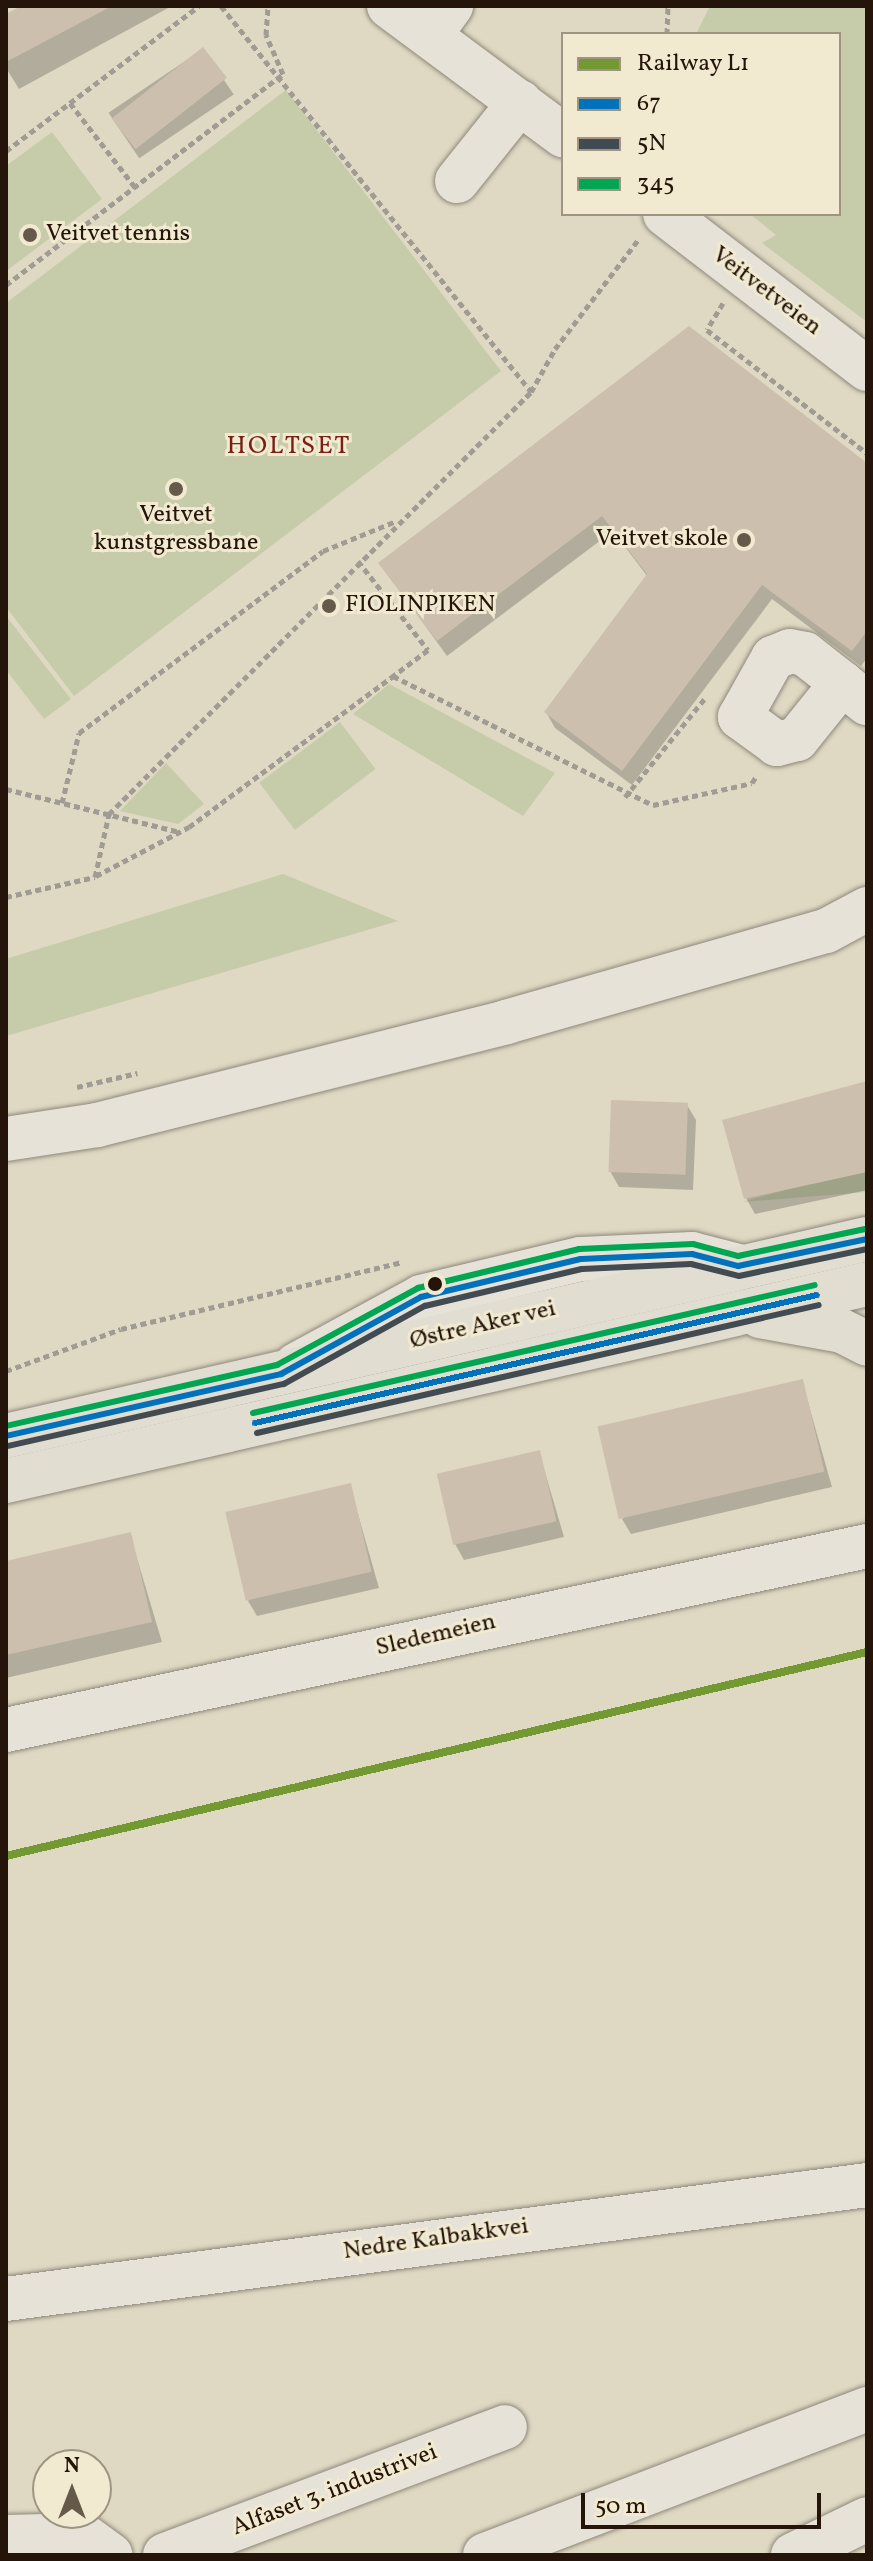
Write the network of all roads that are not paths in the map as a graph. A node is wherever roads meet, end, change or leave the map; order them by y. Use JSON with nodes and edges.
{"nodes":[{"id":1,"x":389,"y":6,"type":"edge"},
{"id":2,"x":440,"y":21,"type":"edge"},
{"id":3,"x":520,"y":102,"type":"junction"},
{"id":4,"x":561,"y":133,"type":"edge"},
{"id":5,"x":457,"y":181,"type":"dead end"},
{"id":6,"x":653,"y":225,"type":"edge"},
{"id":7,"x":867,"y":369,"type":"edge"},
{"id":8,"x":855,"y":693,"type":"edge"},
{"id":9,"x":867,"y":909,"type":"edge"},
{"id":10,"x":6,"y":1139,"type":"edge"},
{"id":11,"x":867,"y":1239,"type":"edge"},
{"id":12,"x":867,"y":1284,"type":"edge"},
{"id":13,"x":738,"y":1312,"type":"junction"},
{"id":14,"x":867,"y":1317,"type":"edge"},
{"id":15,"x":825,"y":1328,"type":"junction"},
{"id":16,"x":867,"y":1344,"type":"edge"},
{"id":17,"x":6,"y":1436,"type":"edge"},
{"id":18,"x":6,"y":1481,"type":"edge"},
{"id":19,"x":867,"y":1546,"type":"edge"},
{"id":20,"x":6,"y":1730,"type":"edge"},
{"id":21,"x":867,"y":2185,"type":"edge"},
{"id":22,"x":6,"y":2299,"type":"edge"},
{"id":23,"x":867,"y":2409,"type":"edge"},
{"id":24,"x":505,"y":2427,"type":"dead end"},
{"id":25,"x":867,"y":2519,"type":"edge"},
{"id":26,"x":6,"y":2537,"type":"edge"},
{"id":27,"x":111,"y":2555,"type":"edge"},
{"id":28,"x":165,"y":2555,"type":"edge"},
{"id":29,"x":485,"y":2555,"type":"edge"},
{"id":30,"x":793,"y":2555,"type":"edge"}],
"edges":[{"from":1,"to":2,"type":"street"},
{"from":2,"to":3,"type":"street"},
{"from":3,"to":4,"type":"street"},
{"from":3,"to":5,"type":"street"},
{"from":6,"to":7,"type":"street","name":"Veitvetveien"},
{"from":8,"to":8,"type":"street"},
{"from":9,"to":10,"type":"street"},
{"from":11,"to":17,"type":"highway","name":"Østre Aker vei"},
{"from":12,"to":13,"type":"highway","name":"Østre Aker vei"},
{"from":13,"to":15,"type":"highway"},
{"from":13,"to":18,"type":"highway","name":"Østre Aker vei"},
{"from":14,"to":15,"type":"street"},
{"from":15,"to":16,"type":"highway"},
{"from":19,"to":20,"type":"street","name":"Sledemeien"},
{"from":21,"to":22,"type":"street","name":"Nedre Kalbakkvei"},
{"from":23,"to":29,"type":"street"},
{"from":24,"to":28,"type":"street","name":"Alfaset 3. industrivei"},
{"from":25,"to":30,"type":"street"},
{"from":26,"to":27,"type":"street"}]}
